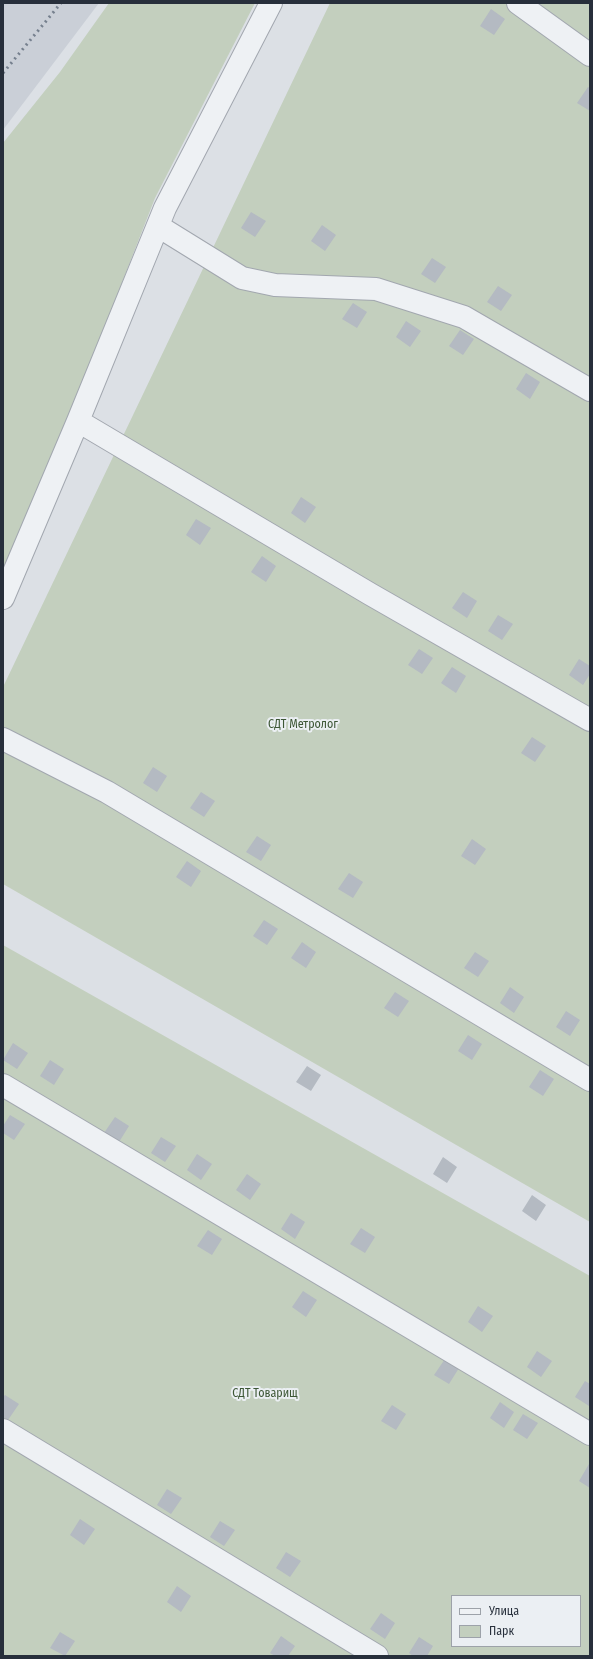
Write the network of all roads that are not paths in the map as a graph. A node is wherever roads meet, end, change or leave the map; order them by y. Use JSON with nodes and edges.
{"nodes":[{"id":1,"x":271,"y":3,"type":"edge"},
{"id":2,"x":518,"y":3,"type":"edge"},
{"id":3,"x":590,"y":55,"type":"edge"},
{"id":4,"x":158,"y":226,"type":"junction"},
{"id":5,"x":590,"y":390,"type":"edge"},
{"id":6,"x":78,"y":421,"type":"junction"},
{"id":7,"x":3,"y":598,"type":"edge"},
{"id":8,"x":590,"y":720,"type":"edge"},
{"id":9,"x":3,"y":739,"type":"edge"},
{"id":10,"x":590,"y":1080,"type":"edge"},
{"id":11,"x":3,"y":1084,"type":"edge"},
{"id":12,"x":3,"y":1430,"type":"edge"},
{"id":13,"x":590,"y":1434,"type":"edge"},
{"id":14,"x":377,"y":1656,"type":"edge"}],
"edges":[{"from":1,"to":4,"type":"street"},
{"from":2,"to":3,"type":"street"},
{"from":4,"to":5,"type":"street"},
{"from":4,"to":6,"type":"street"},
{"from":6,"to":7,"type":"street"},
{"from":6,"to":8,"type":"street"},
{"from":9,"to":10,"type":"street"},
{"from":11,"to":13,"type":"street"},
{"from":12,"to":14,"type":"street"}]}
